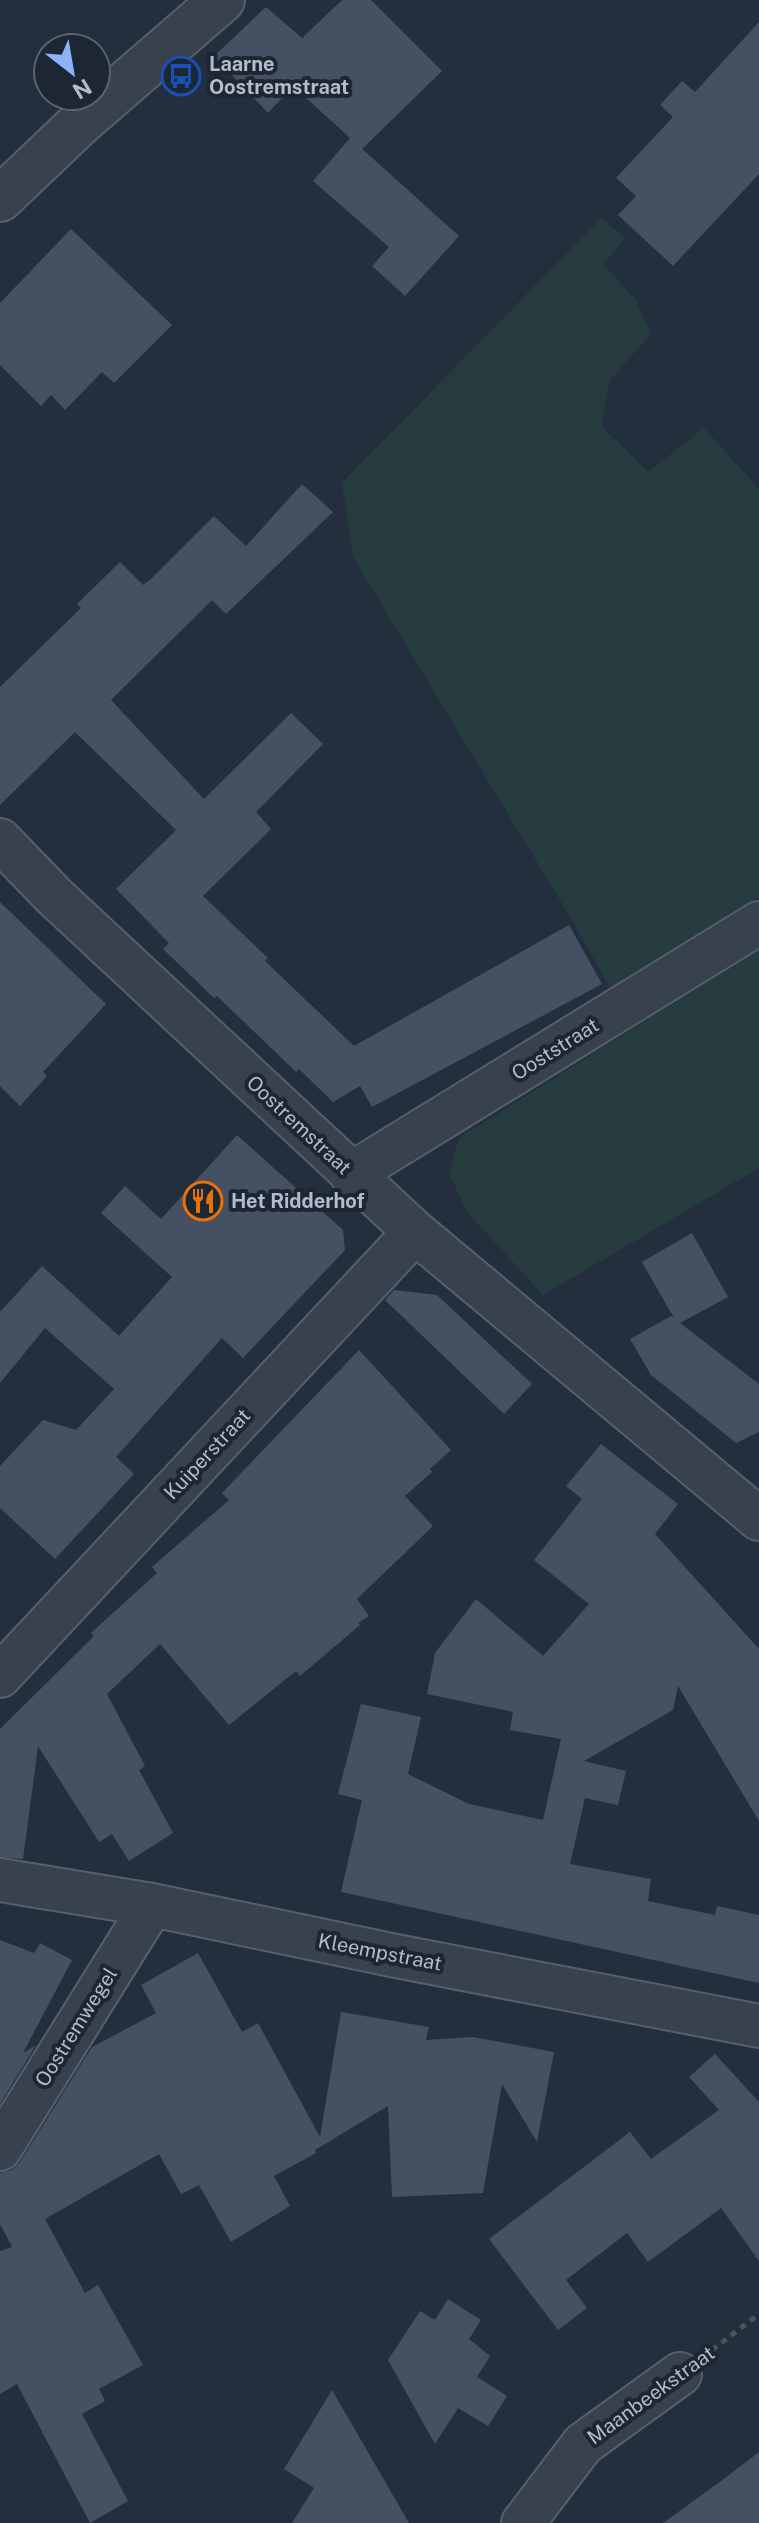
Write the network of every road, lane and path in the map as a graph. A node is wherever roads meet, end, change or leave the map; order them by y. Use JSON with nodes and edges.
{"nodes":[{"id":1,"x":222,"y":0,"type":"edge"},
{"id":2,"x":0,"y":199,"type":"edge"},
{"id":3,"x":0,"y":840,"type":"edge"},
{"id":4,"x":759,"y":923,"type":"edge"},
{"id":5,"x":351,"y":1174,"type":"junction"},
{"id":6,"x":415,"y":1232,"type":"junction"},
{"id":7,"x":759,"y":1519,"type":"edge"},
{"id":8,"x":0,"y":1676,"type":"edge"},
{"id":9,"x":0,"y":1880,"type":"edge"},
{"id":10,"x":152,"y":1905,"type":"junction"},
{"id":11,"x":759,"y":2026,"type":"edge"},
{"id":12,"x":0,"y":2149,"type":"edge"},
{"id":13,"x":759,"y":2314,"type":"edge"},
{"id":14,"x":680,"y":2374,"type":"joint"},
{"id":15,"x":523,"y":2523,"type":"edge"}],
"edges":[{"from":1,"to":2,"type":"street"},
{"from":3,"to":5,"type":"street","name":"Oostremstraat"},
{"from":4,"to":5,"type":"street","name":"Ooststraat"},
{"from":5,"to":6,"type":"street","name":"Oostremstraat"},
{"from":6,"to":7,"type":"street","name":"Oostremstraat"},
{"from":6,"to":8,"type":"street","name":"Kuiperstraat"},
{"from":9,"to":10,"type":"street","name":"Kleempstraat"},
{"from":10,"to":11,"type":"street","name":"Kleempstraat"},
{"from":10,"to":12,"type":"street","name":"Oostremwegel"},
{"from":13,"to":14,"type":"path","name":"Maanbeekstraat"},
{"from":14,"to":15,"type":"street","name":"Maanbeekstraat"}]}
